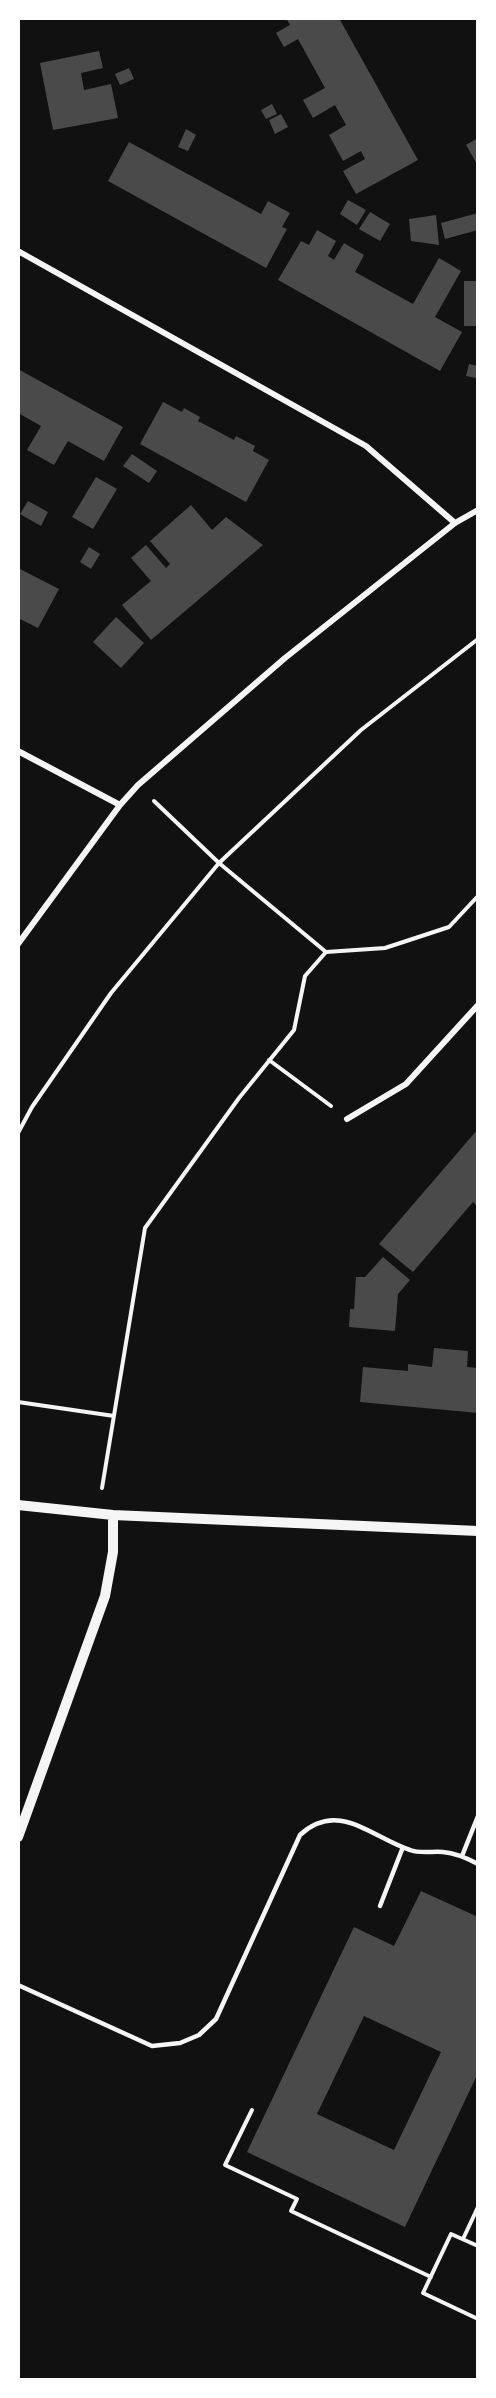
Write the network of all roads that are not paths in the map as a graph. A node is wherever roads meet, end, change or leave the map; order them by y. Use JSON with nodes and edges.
{"nodes":[{"id":1,"x":18,"y":251,"type":"edge"},
{"id":2,"x":478,"y":510,"type":"edge"},
{"id":3,"x":455,"y":523,"type":"junction"},
{"id":4,"x":18,"y":751,"type":"edge"},
{"id":5,"x":120,"y":805,"type":"junction"},
{"id":6,"x":18,"y":944,"type":"edge"},
{"id":7,"x":478,"y":1005,"type":"edge"},
{"id":8,"x":347,"y":1119,"type":"road end"},
{"id":9,"x":18,"y":1505,"type":"edge"},
{"id":10,"x":113,"y":1515,"type":"junction"},
{"id":11,"x":478,"y":1531,"type":"edge"},
{"id":12,"x":478,"y":1816,"type":"edge"},
{"id":13,"x":18,"y":1838,"type":"edge"},
{"id":14,"x":403,"y":1847,"type":"junction"},
{"id":15,"x":462,"y":1856,"type":"junction"},
{"id":16,"x":478,"y":1864,"type":"edge"},
{"id":17,"x":380,"y":1906,"type":"dead end"},
{"id":18,"x":18,"y":1985,"type":"edge"}],
"edges":[{"from":1,"to":3,"type":"street"},
{"from":2,"to":3,"type":"street"},
{"from":3,"to":5,"type":"street"},
{"from":4,"to":5,"type":"street"},
{"from":5,"to":6,"type":"street"},
{"from":7,"to":8,"type":"street"},
{"from":9,"to":10,"type":"street"},
{"from":10,"to":11,"type":"street"},
{"from":10,"to":13,"type":"street"},
{"from":12,"to":15,"type":"lane"},
{"from":14,"to":15,"type":"lane"},
{"from":14,"to":17,"type":"lane"},
{"from":14,"to":18,"type":"lane"},
{"from":15,"to":16,"type":"lane"}]}
